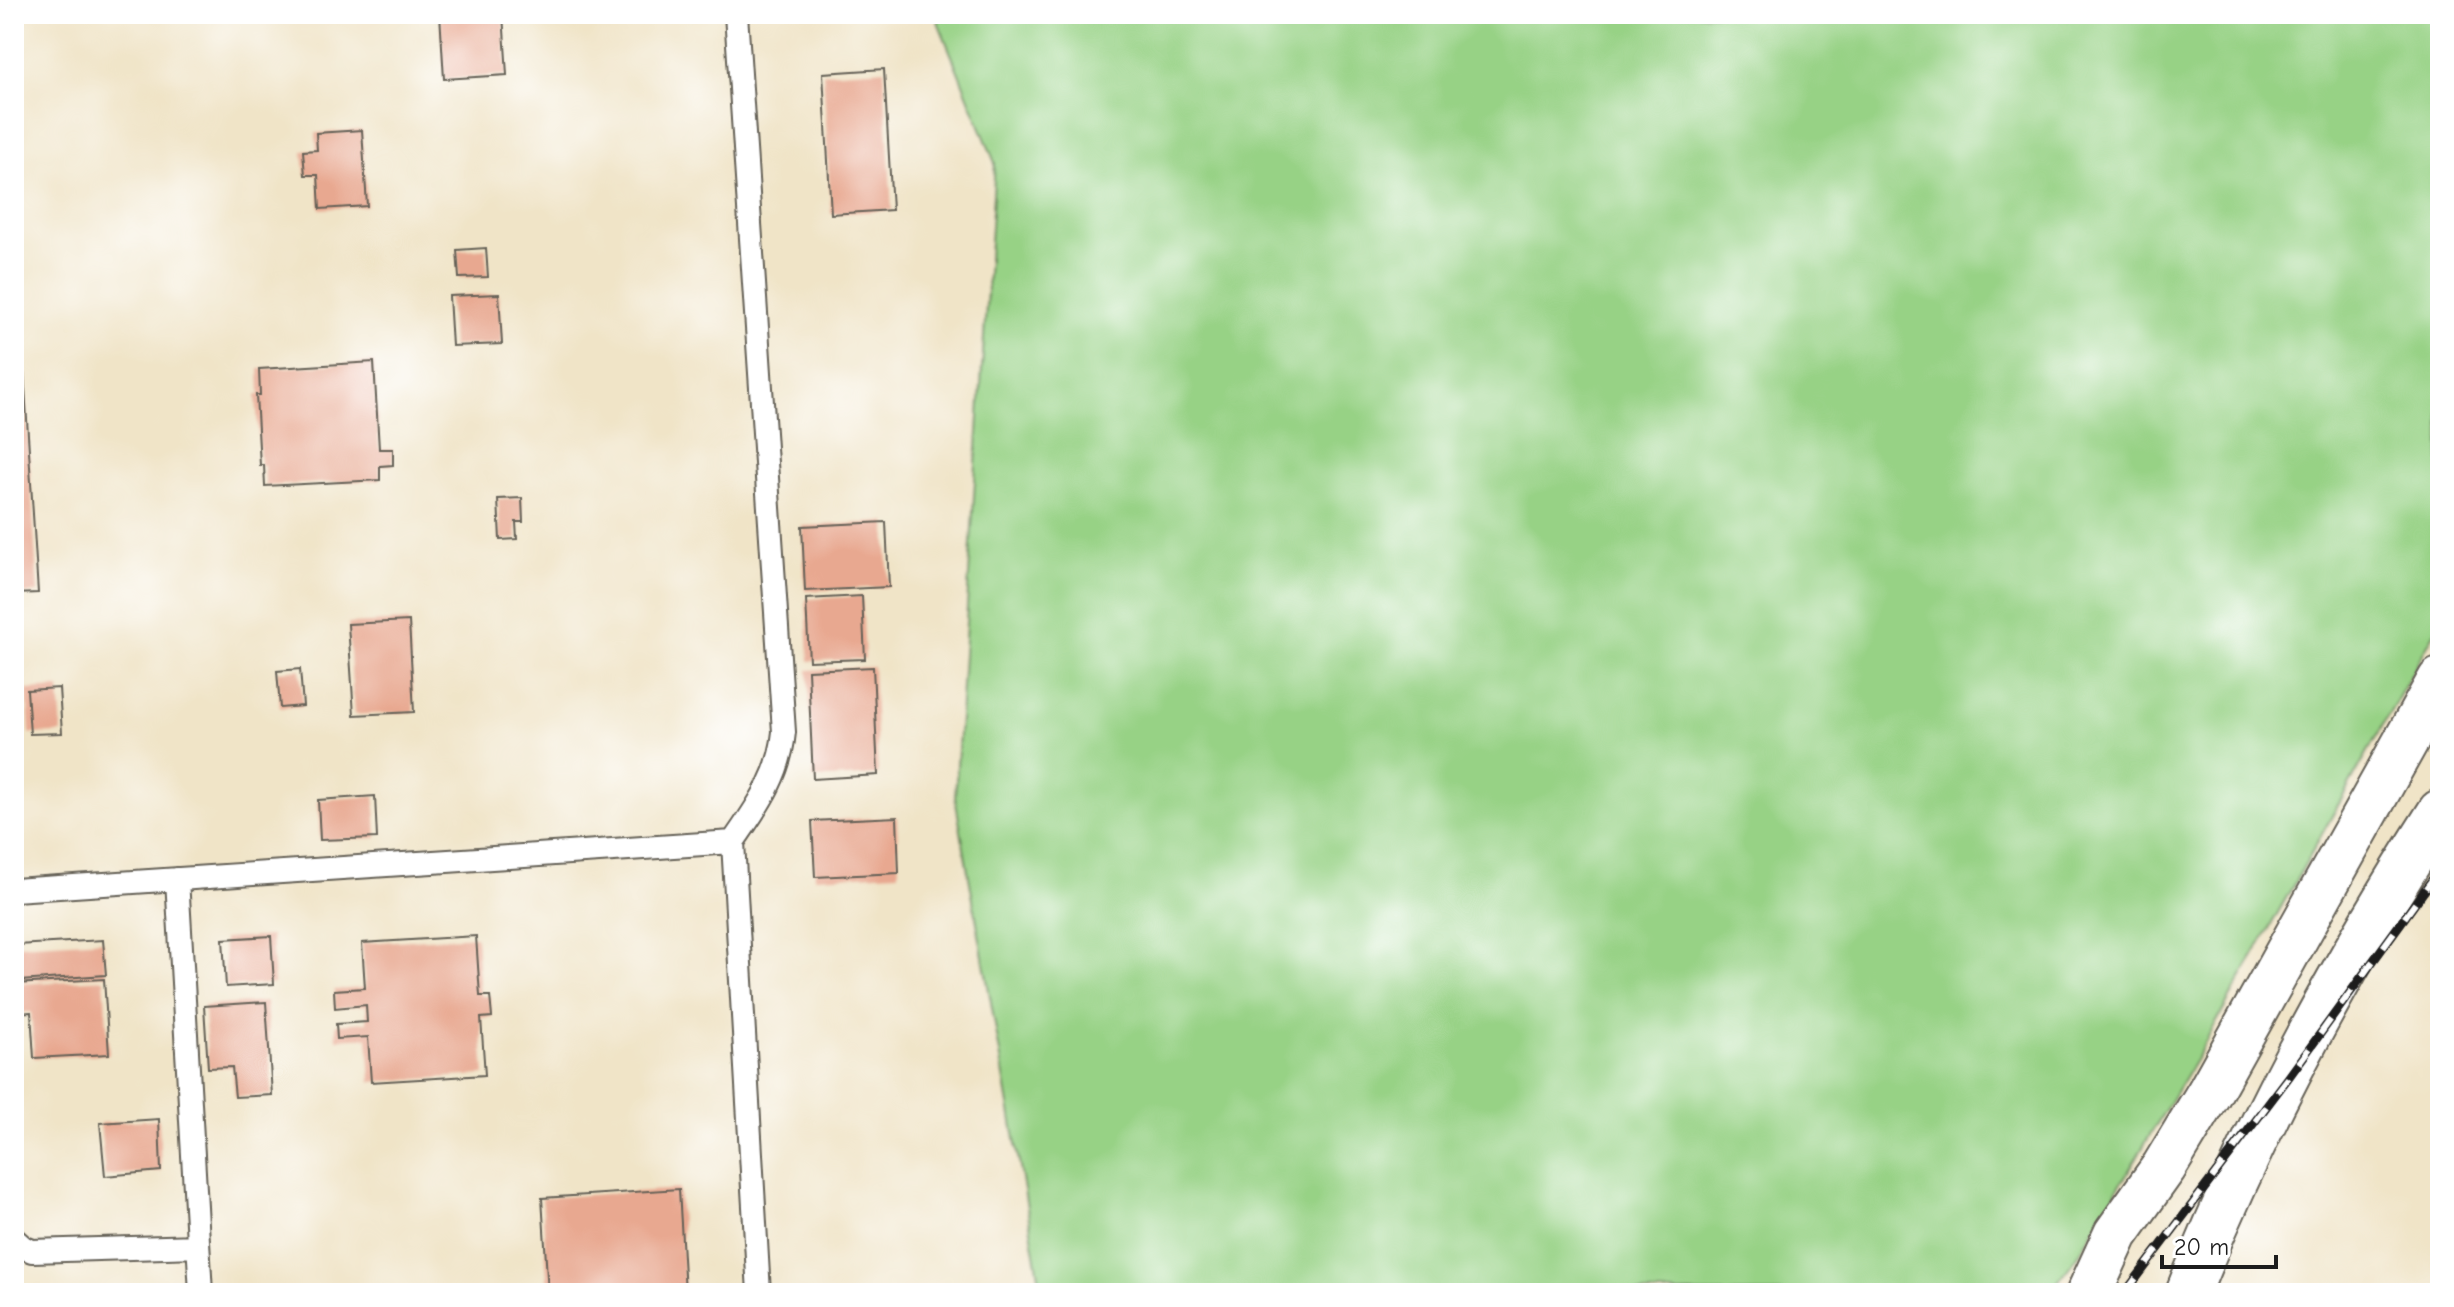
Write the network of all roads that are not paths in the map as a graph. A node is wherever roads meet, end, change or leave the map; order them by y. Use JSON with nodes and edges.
{"nodes":[{"id":1,"x":736,"y":14,"type":"edge"},
{"id":2,"x":2440,"y":680,"type":"edge"},
{"id":3,"x":2440,"y":812,"type":"edge"},
{"id":4,"x":733,"y":842,"type":"junction"},
{"id":5,"x":177,"y":879,"type":"junction"},
{"id":6,"x":14,"y":890,"type":"edge"},
{"id":7,"x":14,"y":1239,"type":"edge"},
{"id":8,"x":198,"y":1246,"type":"junction"},
{"id":9,"x":201,"y":1293,"type":"edge"},
{"id":10,"x":759,"y":1293,"type":"edge"},
{"id":11,"x":2089,"y":1293,"type":"edge"},
{"id":12,"x":2188,"y":1293,"type":"edge"}],
"edges":[{"from":1,"to":4,"type":"lane"},
{"from":2,"to":11,"type":"street"},
{"from":3,"to":12,"type":"street"},
{"from":4,"to":5,"type":"lane"},
{"from":4,"to":10,"type":"lane"},
{"from":5,"to":6,"type":"lane"},
{"from":5,"to":8,"type":"lane"},
{"from":7,"to":8,"type":"lane"},
{"from":8,"to":9,"type":"lane"}]}
